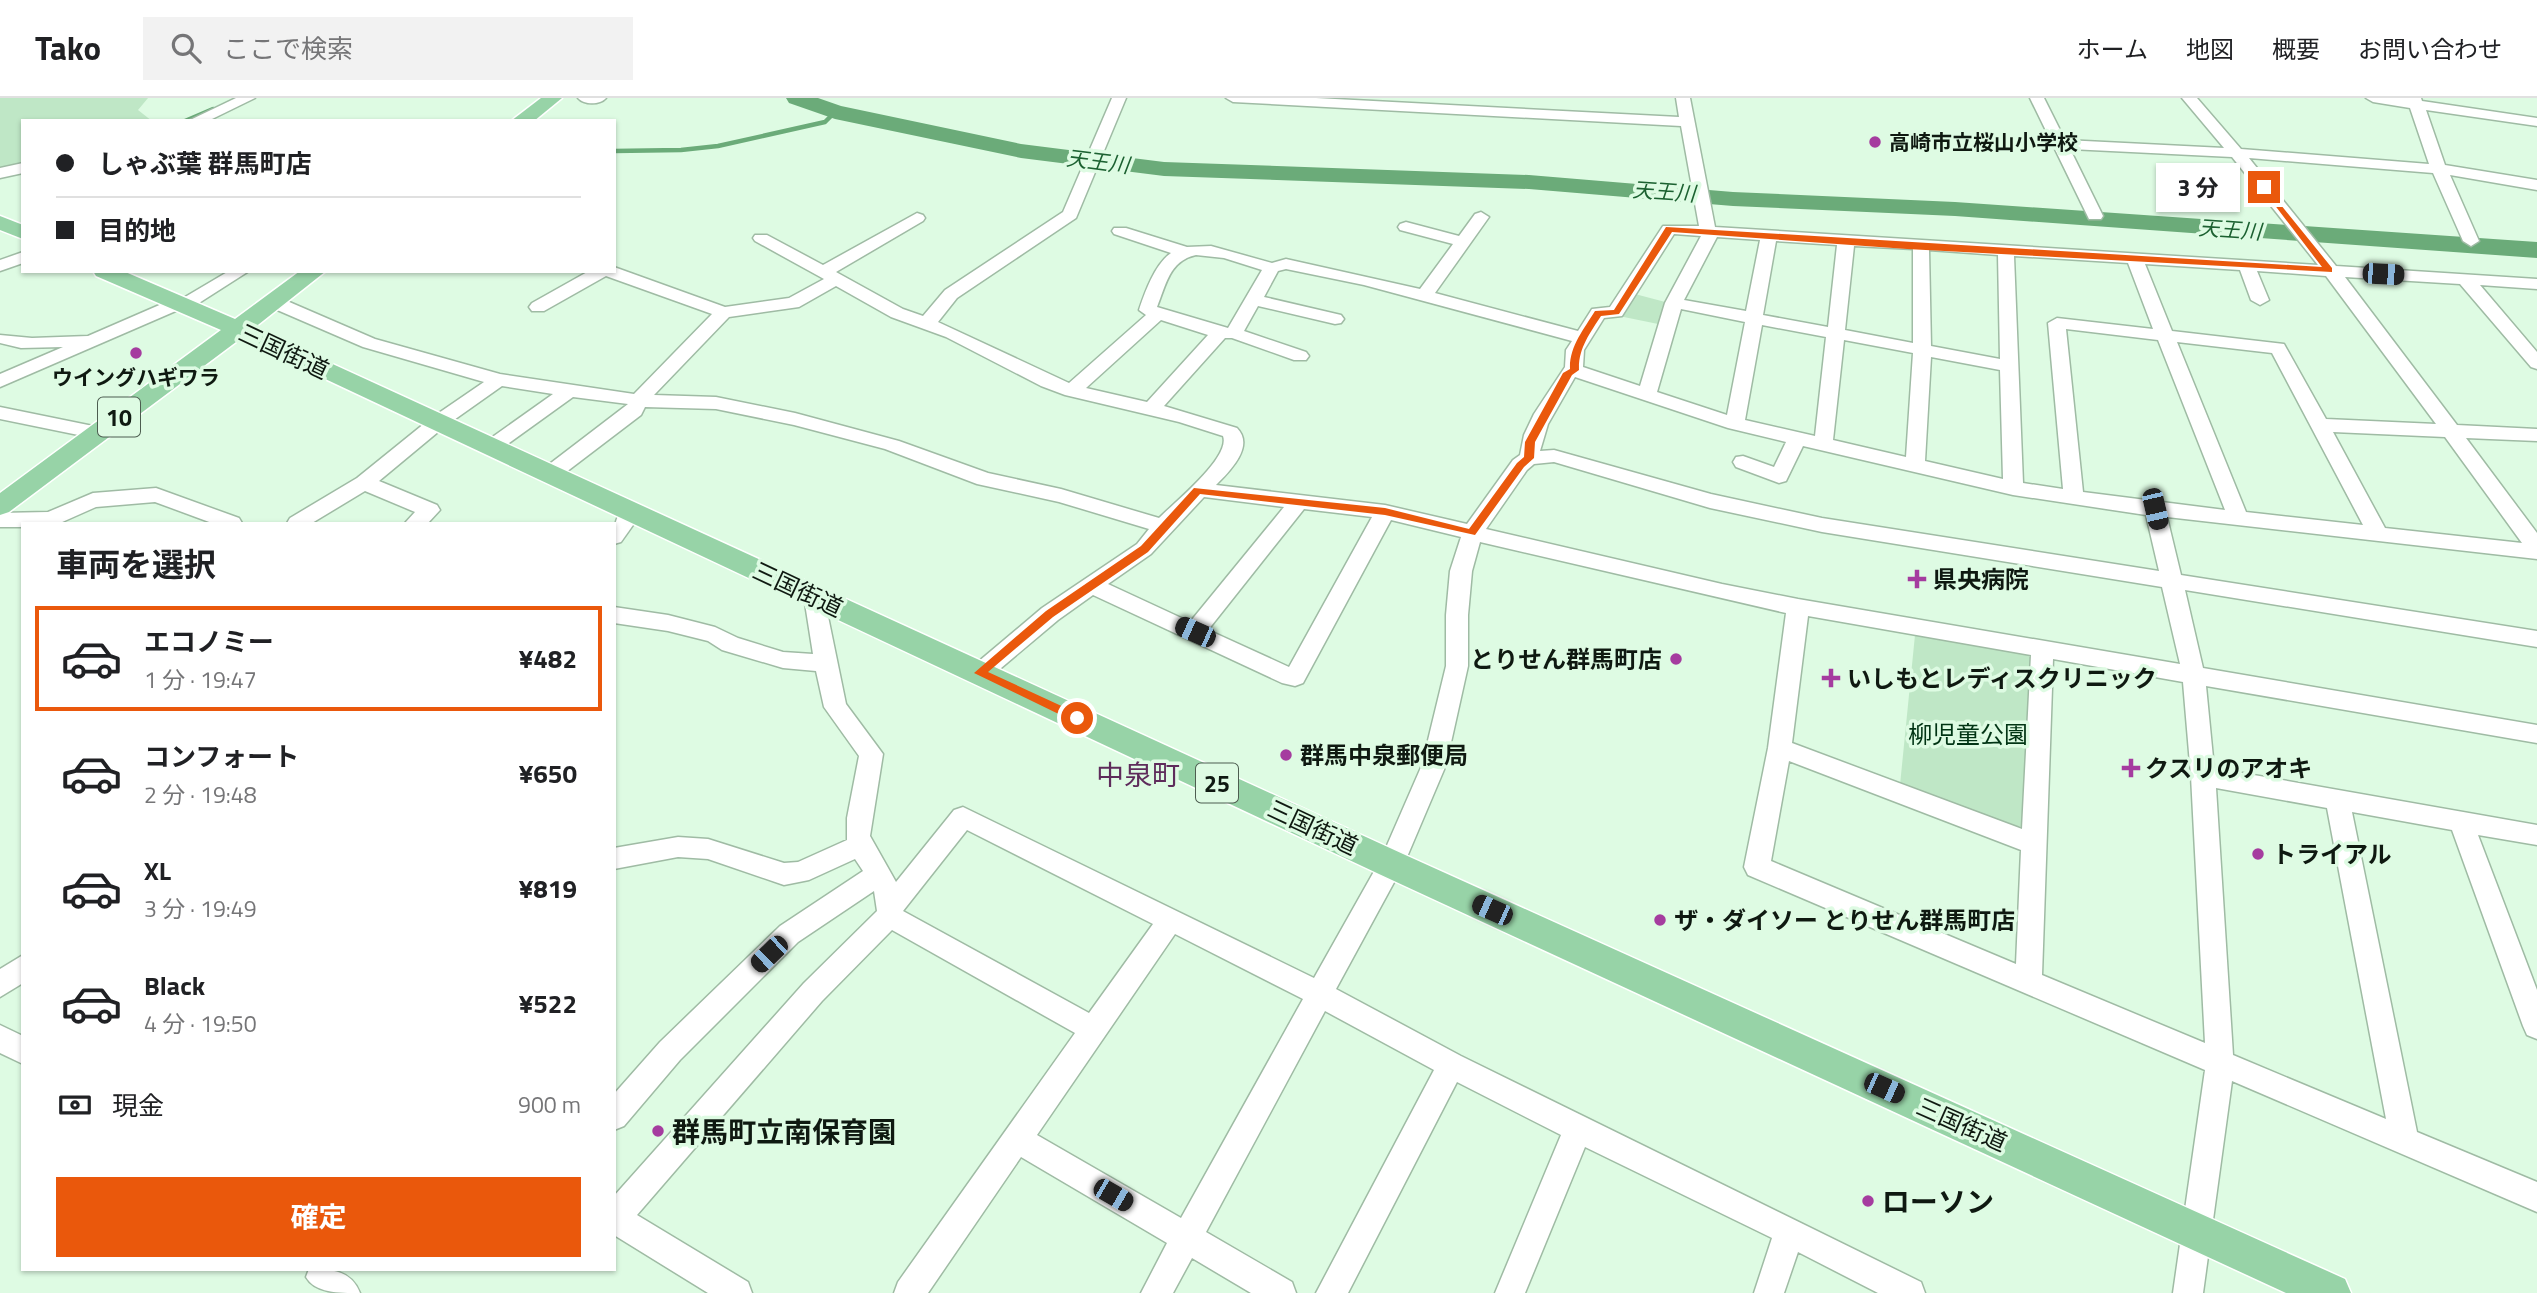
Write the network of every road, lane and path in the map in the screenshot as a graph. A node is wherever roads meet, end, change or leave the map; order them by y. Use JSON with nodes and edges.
{"nodes":[{"id":1,"x":248,"y":98,"type":"edge"},
{"id":2,"x":553,"y":98,"type":"edge"},
{"id":3,"x":585,"y":98,"type":"edge"},
{"id":4,"x":599,"y":98,"type":"edge"},
{"id":5,"x":1119,"y":98,"type":"edge"},
{"id":6,"x":1233,"y":98,"type":"edge"},
{"id":7,"x":1683,"y":98,"type":"edge"},
{"id":8,"x":2037,"y":98,"type":"edge"},
{"id":9,"x":2189,"y":98,"type":"edge"},
{"id":10,"x":2373,"y":98,"type":"edge"},
{"id":11,"x":2414,"y":101,"type":"edge"},
{"id":12,"x":200,"y":119,"type":"edge"},
{"id":13,"x":525,"y":119,"type":"edge"},
{"id":14,"x":1688,"y":122,"type":"junction"},
{"id":15,"x":2537,"y":122,"type":"edge"},
{"id":16,"x":2059,"y":144,"type":"junction"},
{"id":17,"x":2238,"y":153,"type":"junction"},
{"id":18,"x":21,"y":168,"type":"edge"},
{"id":19,"x":2440,"y":169,"type":"junction"},
{"id":20,"x":0,"y":173,"type":"edge"},
{"id":21,"x":2537,"y":185,"type":"edge"},
{"id":22,"x":2095,"y":216,"type":"dead end"},
{"id":23,"x":1480,"y":217,"type":"dead end"},
{"id":24,"x":917,"y":218,"type":"dead end"},
{"id":25,"x":1406,"y":227,"type":"dead end"},
{"id":26,"x":1706,"y":231,"type":"junction"},
{"id":27,"x":1120,"y":232,"type":"dead end"},
{"id":28,"x":1769,"y":234,"type":"junction"},
{"id":29,"x":761,"y":238,"type":"dead end"},
{"id":30,"x":1846,"y":241,"type":"junction"},
{"id":31,"x":2471,"y":241,"type":"dead end"},
{"id":32,"x":1463,"y":242,"type":"junction"},
{"id":33,"x":1921,"y":247,"type":"junction"},
{"id":34,"x":2006,"y":251,"type":"junction"},
{"id":35,"x":1184,"y":252,"type":"junction"},
{"id":36,"x":21,"y":258,"type":"edge"},
{"id":37,"x":2134,"y":258,"type":"junction"},
{"id":38,"x":2246,"y":265,"type":"junction"},
{"id":39,"x":0,"y":266,"type":"edge"},
{"id":40,"x":1272,"y":268,"type":"junction"},
{"id":41,"x":2329,"y":270,"type":"junction"},
{"id":42,"x":108,"y":273,"type":"edge"},
{"id":43,"x":237,"y":273,"type":"edge"},
{"id":44,"x":313,"y":273,"type":"edge"},
{"id":45,"x":598,"y":273,"type":"edge"},
{"id":46,"x":615,"y":273,"type":"edge"},
{"id":47,"x":830,"y":275,"type":"junction"},
{"id":48,"x":2464,"y":278,"type":"junction"},
{"id":49,"x":2537,"y":284,"type":"edge"},
{"id":50,"x":1424,"y":296,"type":"junction"},
{"id":51,"x":1253,"y":300,"type":"junction"},
{"id":52,"x":2260,"y":300,"type":"dead end"},
{"id":53,"x":274,"y":302,"type":"junction"},
{"id":54,"x":1674,"y":303,"type":"junction"},
{"id":55,"x":180,"y":305,"type":"junction"},
{"id":56,"x":538,"y":307,"type":"dead end"},
{"id":57,"x":724,"y":312,"type":"junction"},
{"id":58,"x":1158,"y":313,"type":"junction"},
{"id":59,"x":1335,"y":319,"type":"dead end"},
{"id":60,"x":1754,"y":319,"type":"junction"},
{"id":61,"x":926,"y":322,"type":"junction"},
{"id":62,"x":238,"y":329,"type":"junction"},
{"id":63,"x":1227,"y":333,"type":"junction"},
{"id":64,"x":1836,"y":334,"type":"junction"},
{"id":65,"x":2166,"y":335,"type":"junction"},
{"id":66,"x":1583,"y":338,"type":"junction"},
{"id":67,"x":6,"y":339,"type":"dead end"},
{"id":68,"x":97,"y":340,"type":"junction"},
{"id":69,"x":1922,"y":349,"type":"junction"},
{"id":70,"x":1300,"y":356,"type":"dead end"},
{"id":71,"x":2537,"y":363,"type":"edge"},
{"id":72,"x":2008,"y":366,"type":"junction"},
{"id":73,"x":1574,"y":370,"type":"junction"},
{"id":74,"x":499,"y":380,"type":"junction"},
{"id":75,"x":0,"y":381,"type":"edge"},
{"id":76,"x":570,"y":390,"type":"junction"},
{"id":77,"x":1072,"y":391,"type":"junction"},
{"id":78,"x":1647,"y":395,"type":"junction"},
{"id":79,"x":639,"y":400,"type":"junction"},
{"id":80,"x":1150,"y":410,"type":"junction"},
{"id":81,"x":0,"y":413,"type":"edge"},
{"id":82,"x":437,"y":423,"type":"junction"},
{"id":83,"x":1735,"y":424,"type":"junction"},
{"id":84,"x":2319,"y":425,"type":"junction"},
{"id":85,"x":2450,"y":432,"type":"junction"},
{"id":86,"x":98,"y":433,"type":"junction"},
{"id":87,"x":2537,"y":435,"type":"edge"},
{"id":88,"x":1797,"y":439,"type":"junction"},
{"id":89,"x":1823,"y":446,"type":"junction"},
{"id":90,"x":491,"y":447,"type":"junction"},
{"id":91,"x":1529,"y":458,"type":"junction"},
{"id":92,"x":1743,"y":462,"type":"dead end"},
{"id":93,"x":1915,"y":466,"type":"junction"},
{"id":94,"x":550,"y":474,"type":"junction"},
{"id":95,"x":364,"y":482,"type":"junction"},
{"id":96,"x":2013,"y":488,"type":"junction"},
{"id":97,"x":1198,"y":490,"type":"junction"},
{"id":98,"x":2074,"y":499,"type":"junction"},
{"id":99,"x":1301,"y":500,"type":"junction"},
{"id":100,"x":0,"y":506,"type":"edge"},
{"id":101,"x":2155,"y":509,"type":"junction"},
{"id":102,"x":633,"y":512,"type":"junction"},
{"id":103,"x":1385,"y":512,"type":"junction"},
{"id":104,"x":2238,"y":517,"type":"junction"},
{"id":105,"x":0,"y":520,"type":"edge"},
{"id":106,"x":229,"y":522,"type":"edge"},
{"id":107,"x":299,"y":522,"type":"edge"},
{"id":108,"x":416,"y":522,"type":"edge"},
{"id":109,"x":1163,"y":526,"type":"junction"},
{"id":110,"x":1472,"y":533,"type":"junction"},
{"id":111,"x":616,"y":534,"type":"edge"},
{"id":112,"x":2378,"y":534,"type":"junction"},
{"id":113,"x":2537,"y":550,"type":"edge"},
{"id":114,"x":2171,"y":581,"type":"junction"},
{"id":115,"x":1090,"y":585,"type":"junction"},
{"id":116,"x":815,"y":597,"type":"junction"},
{"id":117,"x":1798,"y":607,"type":"junction"},
{"id":118,"x":616,"y":615,"type":"edge"},
{"id":119,"x":1195,"y":632,"type":"junction"},
{"id":120,"x":2537,"y":639,"type":"edge"},
{"id":121,"x":2042,"y":651,"type":"junction"},
{"id":122,"x":825,"y":663,"type":"junction"},
{"id":123,"x":980,"y":673,"type":"junction"},
{"id":124,"x":2194,"y":677,"type":"junction"},
{"id":125,"x":2535,"y":737,"type":"edge"},
{"id":126,"x":1780,"y":748,"type":"junction"},
{"id":127,"x":2203,"y":776,"type":"junction"},
{"id":128,"x":2338,"y":801,"type":"junction"},
{"id":129,"x":2460,"y":822,"type":"junction"},
{"id":130,"x":2537,"y":835,"type":"edge"},
{"id":131,"x":2033,"y":844,"type":"junction"},
{"id":132,"x":862,"y":845,"type":"junction"},
{"id":133,"x":616,"y":859,"type":"edge"},
{"id":134,"x":1391,"y":864,"type":"junction"},
{"id":135,"x":879,"y":874,"type":"junction"},
{"id":136,"x":891,"y":911,"type":"junction"},
{"id":137,"x":1170,"y":920,"type":"junction"},
{"id":138,"x":21,"y":969,"type":"edge"},
{"id":139,"x":2028,"y":982,"type":"junction"},
{"id":140,"x":0,"y":985,"type":"edge"},
{"id":141,"x":1318,"y":993,"type":"junction"},
{"id":142,"x":2537,"y":1026,"type":"edge"},
{"id":143,"x":1093,"y":1028,"type":"junction"},
{"id":144,"x":0,"y":1038,"type":"edge"},
{"id":145,"x":21,"y":1050,"type":"edge"},
{"id":146,"x":1451,"y":1065,"type":"junction"},
{"id":147,"x":2220,"y":1065,"type":"junction"},
{"id":148,"x":616,"y":1114,"type":"edge"},
{"id":149,"x":1578,"y":1129,"type":"junction"},
{"id":150,"x":1017,"y":1139,"type":"junction"},
{"id":151,"x":2405,"y":1142,"type":"junction"},
{"id":152,"x":2537,"y":1197,"type":"edge"},
{"id":153,"x":616,"y":1216,"type":"edge"},
{"id":154,"x":616,"y":1219,"type":"edge"},
{"id":155,"x":2196,"y":1230,"type":"junction"},
{"id":156,"x":1789,"y":1231,"type":"junction"},
{"id":157,"x":1185,"y":1237,"type":"junction"},
{"id":158,"x":737,"y":1293,"type":"edge"},
{"id":159,"x":909,"y":1293,"type":"edge"},
{"id":160,"x":1156,"y":1293,"type":"edge"},
{"id":161,"x":1280,"y":1293,"type":"edge"},
{"id":162,"x":1331,"y":1293,"type":"edge"},
{"id":163,"x":1510,"y":1293,"type":"edge"},
{"id":164,"x":1769,"y":1293,"type":"edge"},
{"id":165,"x":1910,"y":1293,"type":"edge"},
{"id":166,"x":2188,"y":1293,"type":"edge"},
{"id":167,"x":2331,"y":1293,"type":"edge"}],
"edges":[{"from":1,"to":12,"type":"street"},
{"from":2,"to":13,"type":"main road"},
{"from":3,"to":4,"type":"street"},
{"from":5,"to":61,"type":"street"},
{"from":6,"to":14,"type":"street"},
{"from":7,"to":14,"type":"street"},
{"from":8,"to":16,"type":"street"},
{"from":9,"to":17,"type":"street"},
{"from":10,"to":11,"type":"street"},
{"from":11,"to":15,"type":"street"},
{"from":11,"to":19,"type":"street"},
{"from":14,"to":26,"type":"street"},
{"from":16,"to":17,"type":"street"},
{"from":16,"to":22,"type":"street"},
{"from":17,"to":19,"type":"street"},
{"from":17,"to":41,"type":"street"},
{"from":18,"to":20,"type":"street"},
{"from":19,"to":21,"type":"street"},
{"from":19,"to":31,"type":"street"},
{"from":23,"to":32,"type":"street"},
{"from":24,"to":47,"type":"street"},
{"from":25,"to":32,"type":"street"},
{"from":26,"to":28,"type":"street"},
{"from":26,"to":54,"type":"street"},
{"from":26,"to":66,"type":"street"},
{"from":27,"to":35,"type":"street"},
{"from":28,"to":30,"type":"street"},
{"from":28,"to":60,"type":"street"},
{"from":29,"to":47,"type":"street"},
{"from":30,"to":33,"type":"street"},
{"from":30,"to":64,"type":"street"},
{"from":32,"to":50,"type":"street"},
{"from":33,"to":34,"type":"street"},
{"from":33,"to":69,"type":"street"},
{"from":34,"to":37,"type":"street"},
{"from":34,"to":72,"type":"street"},
{"from":35,"to":40,"type":"street"},
{"from":35,"to":58,"type":"street"},
{"from":36,"to":39,"type":"street"},
{"from":37,"to":38,"type":"street"},
{"from":37,"to":65,"type":"street"},
{"from":38,"to":41,"type":"street"},
{"from":38,"to":52,"type":"street"},
{"from":40,"to":50,"type":"street"},
{"from":40,"to":51,"type":"street"},
{"from":41,"to":48,"type":"street"},
{"from":41,"to":85,"type":"street"},
{"from":42,"to":55,"type":"main road","name":"三国街道","number":"25"},
{"from":43,"to":55,"type":"street"},
{"from":44,"to":53,"type":"main road","number":"10"},
{"from":45,"to":56,"type":"street"},
{"from":46,"to":57,"type":"street"},
{"from":47,"to":57,"type":"street"},
{"from":47,"to":61,"type":"street"},
{"from":48,"to":49,"type":"street"},
{"from":48,"to":71,"type":"street"},
{"from":50,"to":66,"type":"street"},
{"from":51,"to":59,"type":"street"},
{"from":51,"to":63,"type":"street"},
{"from":53,"to":62,"type":"main road","number":"10"},
{"from":53,"to":74,"type":"street"},
{"from":54,"to":60,"type":"street"},
{"from":54,"to":78,"type":"street"},
{"from":55,"to":62,"type":"main road","name":"三国街道","number":"25"},
{"from":55,"to":68,"type":"street"},
{"from":57,"to":79,"type":"street"},
{"from":58,"to":63,"type":"street"},
{"from":58,"to":77,"type":"street"},
{"from":60,"to":64,"type":"street"},
{"from":60,"to":83,"type":"street"},
{"from":61,"to":77,"type":"street"},
{"from":62,"to":82,"type":"main road","name":"三国街道","number":"25"},
{"from":62,"to":86,"type":"main road","number":"10"},
{"from":63,"to":70,"type":"street"},
{"from":63,"to":80,"type":"street"},
{"from":64,"to":69,"type":"street"},
{"from":64,"to":89,"type":"street"},
{"from":65,"to":84,"type":"street"},
{"from":65,"to":98,"type":"street"},
{"from":65,"to":104,"type":"street"},
{"from":66,"to":73,"type":"street"},
{"from":67,"to":68,"type":"street"},
{"from":68,"to":75,"type":"street"},
{"from":69,"to":72,"type":"street"},
{"from":69,"to":93,"type":"street"},
{"from":72,"to":96,"type":"street"},
{"from":73,"to":78,"type":"street"},
{"from":73,"to":91,"type":"street"},
{"from":74,"to":76,"type":"street"},
{"from":74,"to":82,"type":"street"},
{"from":76,"to":79,"type":"street"},
{"from":76,"to":90,"type":"street"},
{"from":77,"to":80,"type":"street"},
{"from":78,"to":83,"type":"street"},
{"from":79,"to":94,"type":"street"},
{"from":79,"to":109,"type":"street"},
{"from":80,"to":97,"type":"street"},
{"from":81,"to":86,"type":"street"},
{"from":82,"to":90,"type":"main road","name":"三国街道","number":"25"},
{"from":82,"to":95,"type":"street"},
{"from":83,"to":88,"type":"street"},
{"from":84,"to":85,"type":"street"},
{"from":84,"to":112,"type":"street"},
{"from":85,"to":87,"type":"street"},
{"from":85,"to":113,"type":"street"},
{"from":86,"to":100,"type":"main road","number":"10"},
{"from":88,"to":89,"type":"street"},
{"from":88,"to":92,"type":"street"},
{"from":89,"to":93,"type":"street"},
{"from":90,"to":94,"type":"main road","name":"三国街道","number":"25"},
{"from":91,"to":110,"type":"street"},
{"from":91,"to":114,"type":"street"},
{"from":93,"to":96,"type":"street"},
{"from":94,"to":102,"type":"main road","name":"三国街道","number":"25"},
{"from":95,"to":107,"type":"street"},
{"from":95,"to":108,"type":"street"},
{"from":96,"to":98,"type":"street"},
{"from":97,"to":99,"type":"street"},
{"from":97,"to":109,"type":"street"},
{"from":98,"to":101,"type":"street"},
{"from":99,"to":103,"type":"street"},
{"from":99,"to":119,"type":"street"},
{"from":101,"to":104,"type":"street"},
{"from":101,"to":114,"type":"street"},
{"from":102,"to":111,"type":"street"},
{"from":102,"to":116,"type":"main road","name":"三国街道","number":"25"},
{"from":103,"to":110,"type":"street"},
{"from":103,"to":119,"type":"street"},
{"from":104,"to":112,"type":"street"},
{"from":105,"to":106,"type":"street"},
{"from":109,"to":115,"type":"street"},
{"from":110,"to":117,"type":"street"},
{"from":110,"to":134,"type":"street"},
{"from":112,"to":113,"type":"street"},
{"from":114,"to":120,"type":"street"},
{"from":114,"to":124,"type":"street"},
{"from":115,"to":119,"type":"street"},
{"from":115,"to":123,"type":"street"},
{"from":116,"to":122,"type":"street"},
{"from":116,"to":123,"type":"main road","name":"三国街道","number":"25"},
{"from":117,"to":121,"type":"street"},
{"from":117,"to":126,"type":"street"},
{"from":118,"to":122,"type":"street"},
{"from":121,"to":124,"type":"street"},
{"from":121,"to":131,"type":"street"},
{"from":122,"to":132,"type":"street"},
{"from":123,"to":134,"type":"main road","name":"三国街道","number":"25"},
{"from":124,"to":125,"type":"street"},
{"from":124,"to":127,"type":"street"},
{"from":126,"to":131,"type":"street"},
{"from":126,"to":139,"type":"street"},
{"from":127,"to":128,"type":"street"},
{"from":127,"to":147,"type":"street"},
{"from":128,"to":129,"type":"street"},
{"from":128,"to":151,"type":"street"},
{"from":129,"to":130,"type":"street"},
{"from":129,"to":142,"type":"street"},
{"from":131,"to":139,"type":"street"},
{"from":132,"to":133,"type":"street"},
{"from":132,"to":135,"type":"street"},
{"from":134,"to":141,"type":"street"},
{"from":134,"to":155,"type":"main road","name":"三国街道","number":"25"},
{"from":135,"to":136,"type":"street"},
{"from":135,"to":148,"type":"street"},
{"from":136,"to":137,"type":"street"},
{"from":136,"to":143,"type":"street"},
{"from":136,"to":153,"type":"street"},
{"from":137,"to":141,"type":"street"},
{"from":137,"to":143,"type":"street"},
{"from":138,"to":140,"type":"street"},
{"from":139,"to":147,"type":"street"},
{"from":141,"to":146,"type":"street"},
{"from":141,"to":157,"type":"street"},
{"from":143,"to":150,"type":"street"},
{"from":144,"to":145,"type":"street"},
{"from":146,"to":149,"type":"street"},
{"from":146,"to":162,"type":"street"},
{"from":147,"to":151,"type":"street"},
{"from":147,"to":155,"type":"street"},
{"from":149,"to":156,"type":"street"},
{"from":149,"to":163,"type":"street"},
{"from":150,"to":157,"type":"street"},
{"from":150,"to":159,"type":"street"},
{"from":151,"to":152,"type":"street"},
{"from":154,"to":158,"type":"street"},
{"from":155,"to":166,"type":"street"},
{"from":155,"to":167,"type":"main road","name":"三国街道","number":"25"},
{"from":156,"to":164,"type":"street"},
{"from":156,"to":165,"type":"street"},
{"from":157,"to":160,"type":"street"},
{"from":157,"to":161,"type":"street"}]}
